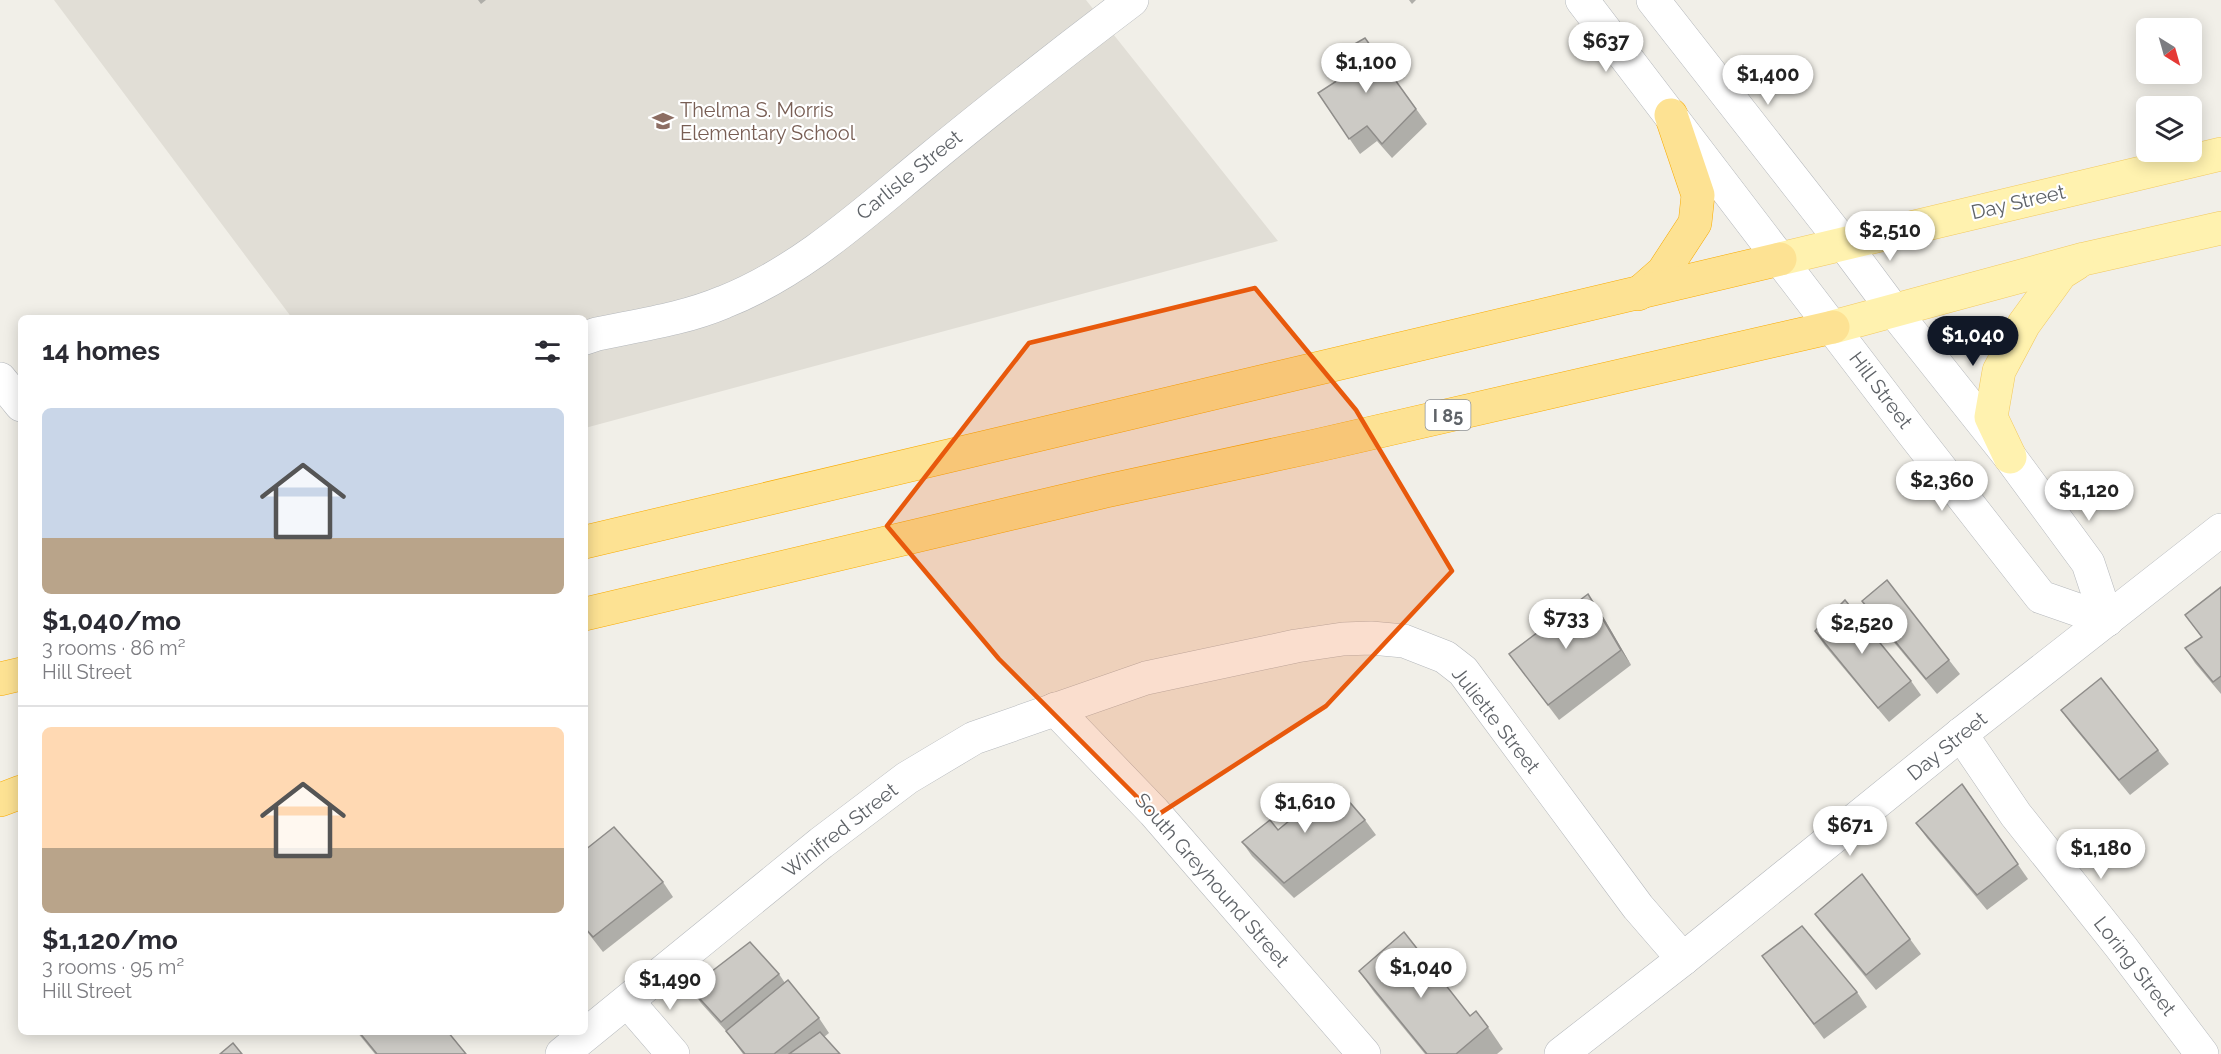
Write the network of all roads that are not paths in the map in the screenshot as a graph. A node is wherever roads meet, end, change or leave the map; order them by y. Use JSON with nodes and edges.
{"nodes":[{"id":1,"x":1132,"y":0,"type":"edge"},
{"id":2,"x":1582,"y":0,"type":"edge"},
{"id":3,"x":1653,"y":0,"type":"edge"},
{"id":4,"x":1671,"y":115,"type":"junction"},
{"id":5,"x":2221,"y":154,"type":"edge"},
{"id":6,"x":2221,"y":228,"type":"edge"},
{"id":7,"x":1844,"y":244,"type":"junction"},
{"id":8,"x":1780,"y":259,"type":"junction"},
{"id":9,"x":2084,"y":259,"type":"junction"},
{"id":10,"x":1638,"y":294,"type":"junction"},
{"id":11,"x":1894,"y":311,"type":"junction"},
{"id":12,"x":1833,"y":327,"type":"junction"},
{"id":13,"x":588,"y":337,"type":"edge"},
{"id":14,"x":0,"y":379,"type":"edge"},
{"id":15,"x":18,"y":401,"type":"edge"},
{"id":16,"x":2010,"y":456,"type":"junction"},
{"id":17,"x":2221,"y":530,"type":"edge"},
{"id":18,"x":588,"y":541,"type":"edge"},
{"id":19,"x":588,"y":613,"type":"edge"},
{"id":20,"x":2107,"y":620,"type":"junction"},
{"id":21,"x":18,"y":675,"type":"edge"},
{"id":22,"x":1157,"y":676,"type":"joint"},
{"id":23,"x":0,"y":679,"type":"edge"},
{"id":24,"x":1055,"y":709,"type":"junction"},
{"id":25,"x":1961,"y":734,"type":"junction"},
{"id":26,"x":18,"y":793,"type":"edge"},
{"id":27,"x":0,"y":800,"type":"edge"},
{"id":28,"x":1683,"y":959,"type":"junction"},
{"id":29,"x":628,"y":1002,"type":"junction"},
{"id":30,"x":588,"y":1034,"type":"edge"},
{"id":31,"x":586,"y":1035,"type":"edge"},
{"id":32,"x":562,"y":1054,"type":"edge"},
{"id":33,"x":674,"y":1054,"type":"edge"},
{"id":34,"x":1364,"y":1054,"type":"edge"},
{"id":35,"x":1561,"y":1054,"type":"edge"},
{"id":36,"x":2202,"y":1054,"type":"edge"}],
"edges":[{"from":1,"to":13,"type":"street","name":"Carlisle Street"},
{"from":2,"to":4,"type":"street","name":"Hill Street"},
{"from":3,"to":7,"type":"street"},
{"from":4,"to":8,"type":"street","name":"Hill Street"},
{"from":4,"to":10,"type":"highway"},
{"from":5,"to":7,"type":"main road","name":"Day Street"},
{"from":6,"to":9,"type":"main road"},
{"from":7,"to":8,"type":"main road","name":"Day Street"},
{"from":7,"to":11,"type":"street"},
{"from":8,"to":10,"type":"highway"},
{"from":8,"to":12,"type":"street","name":"Hill Street"},
{"from":9,"to":11,"type":"main road"},
{"from":9,"to":16,"type":"main road"},
{"from":10,"to":18,"type":"highway"},
{"from":11,"to":12,"type":"main road"},
{"from":11,"to":16,"type":"street"},
{"from":12,"to":19,"type":"highway","number":"I 85"},
{"from":12,"to":20,"type":"street","name":"Hill Street"},
{"from":14,"to":15,"type":"street"},
{"from":16,"to":20,"type":"street"},
{"from":17,"to":20,"type":"street","name":"Day Street"},
{"from":20,"to":25,"type":"street","name":"Day Street"},
{"from":21,"to":23,"type":"highway"},
{"from":22,"to":24,"type":"street","name":"Winifred Street"},
{"from":22,"to":28,"type":"street","name":"Juliette Street"},
{"from":24,"to":29,"type":"street","name":"Winifred Street"},
{"from":24,"to":34,"type":"street","name":"South Greyhound Street"},
{"from":25,"to":28,"type":"street","name":"Day Street"},
{"from":25,"to":36,"type":"street","name":"Loring Street"},
{"from":26,"to":27,"type":"highway"},
{"from":28,"to":35,"type":"street","name":"Day Street"},
{"from":29,"to":30,"type":"street","name":"Winifred Street"},
{"from":29,"to":33,"type":"street"},
{"from":31,"to":32,"type":"street","name":"Winifred Street"}]}
